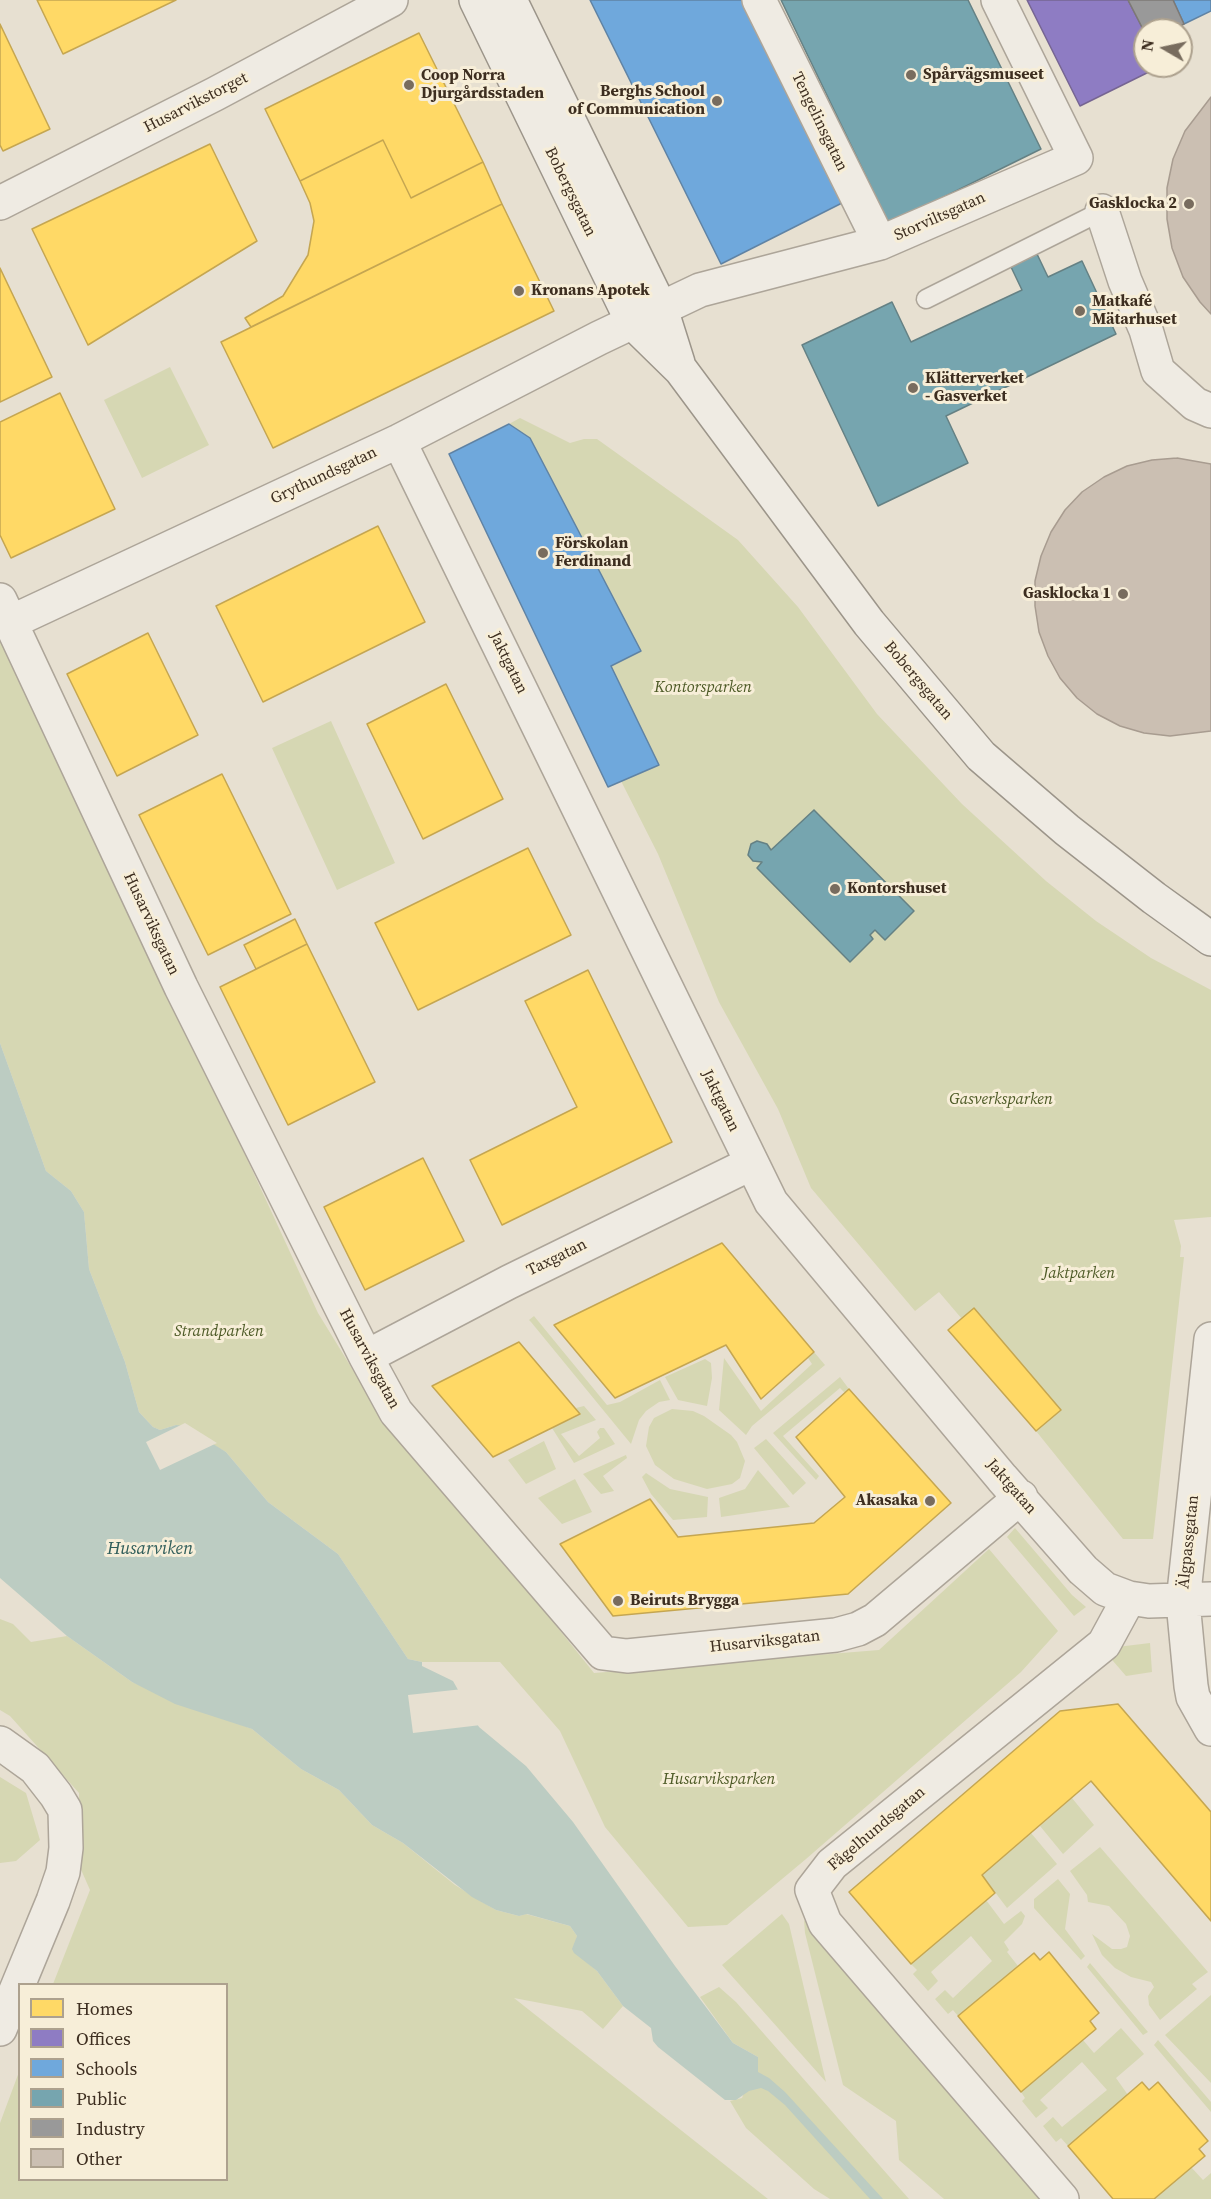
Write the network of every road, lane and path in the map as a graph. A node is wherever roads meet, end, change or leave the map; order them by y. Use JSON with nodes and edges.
{"nodes":[{"id":1,"x":391,"y":0,"type":"edge"},
{"id":2,"x":476,"y":0,"type":"edge"},
{"id":3,"x":510,"y":0,"type":"edge"},
{"id":4,"x":759,"y":0,"type":"edge"},
{"id":5,"x":998,"y":0,"type":"edge"},
{"id":6,"x":0,"y":203,"type":"edge"},
{"id":7,"x":1102,"y":211,"type":"joint"},
{"id":8,"x":880,"y":243,"type":"junction"},
{"id":9,"x":926,"y":299,"type":"dead end"},
{"id":10,"x":647,"y":316,"type":"junction"},
{"id":11,"x":1211,"y":411,"type":"edge"},
{"id":12,"x":399,"y":441,"type":"junction"},
{"id":13,"x":5,"y":611,"type":"edge"},
{"id":14,"x":1211,"y":939,"type":"edge"},
{"id":15,"x":750,"y":1164,"type":"junction"},
{"id":16,"x":1211,"y":1339,"type":"edge"},
{"id":17,"x":366,"y":1356,"type":"junction"},
{"id":18,"x":1021,"y":1497,"type":"junction"},
{"id":19,"x":1129,"y":1598,"type":"junction"},
{"id":20,"x":1197,"y":1601,"type":"edge"},
{"id":21,"x":1211,"y":1729,"type":"edge"},
{"id":22,"x":0,"y":1743,"type":"edge"},
{"id":23,"x":19,"y":1983,"type":"edge"},
{"id":24,"x":18,"y":1985,"type":"edge"},
{"id":25,"x":0,"y":2029,"type":"edge"},
{"id":26,"x":1062,"y":2199,"type":"edge"}],
"edges":[{"from":1,"to":6,"type":"street","name":"Husarvikstorget"},
{"from":2,"to":10,"type":"street","name":"Bobergsgatan"},
{"from":3,"to":10,"type":"street","name":"Bobergsgatan"},
{"from":4,"to":8,"type":"street","name":"Tengelinsgatan"},
{"from":5,"to":8,"type":"street","name":"Storviltsgatan"},
{"from":7,"to":9,"type":"lane"},
{"from":7,"to":11,"type":"street"},
{"from":8,"to":10,"type":"street","name":"Storviltsgatan"},
{"from":10,"to":12,"type":"street","name":"Grythundsgatan"},
{"from":10,"to":14,"type":"street","name":"Bobergsgatan"},
{"from":12,"to":13,"type":"street","name":"Grythundsgatan"},
{"from":12,"to":15,"type":"street","name":"Jaktgatan"},
{"from":13,"to":17,"type":"street","name":"Husarviksgatan"},
{"from":15,"to":17,"type":"street","name":"Taxgatan"},
{"from":15,"to":18,"type":"street","name":"Jaktgatan"},
{"from":16,"to":20,"type":"street","name":"Älgpassgatan"},
{"from":17,"to":18,"type":"street","name":"Husarviksgatan"},
{"from":18,"to":19,"type":"street","name":"Jaktgatan"},
{"from":19,"to":20,"type":"street","name":"Jaktgatan"},
{"from":19,"to":26,"type":"street","name":"Fågelhundsgatan"},
{"from":20,"to":21,"type":"street","name":"Älgpassgatan"},
{"from":22,"to":23,"type":"street"},
{"from":24,"to":25,"type":"street"}]}
